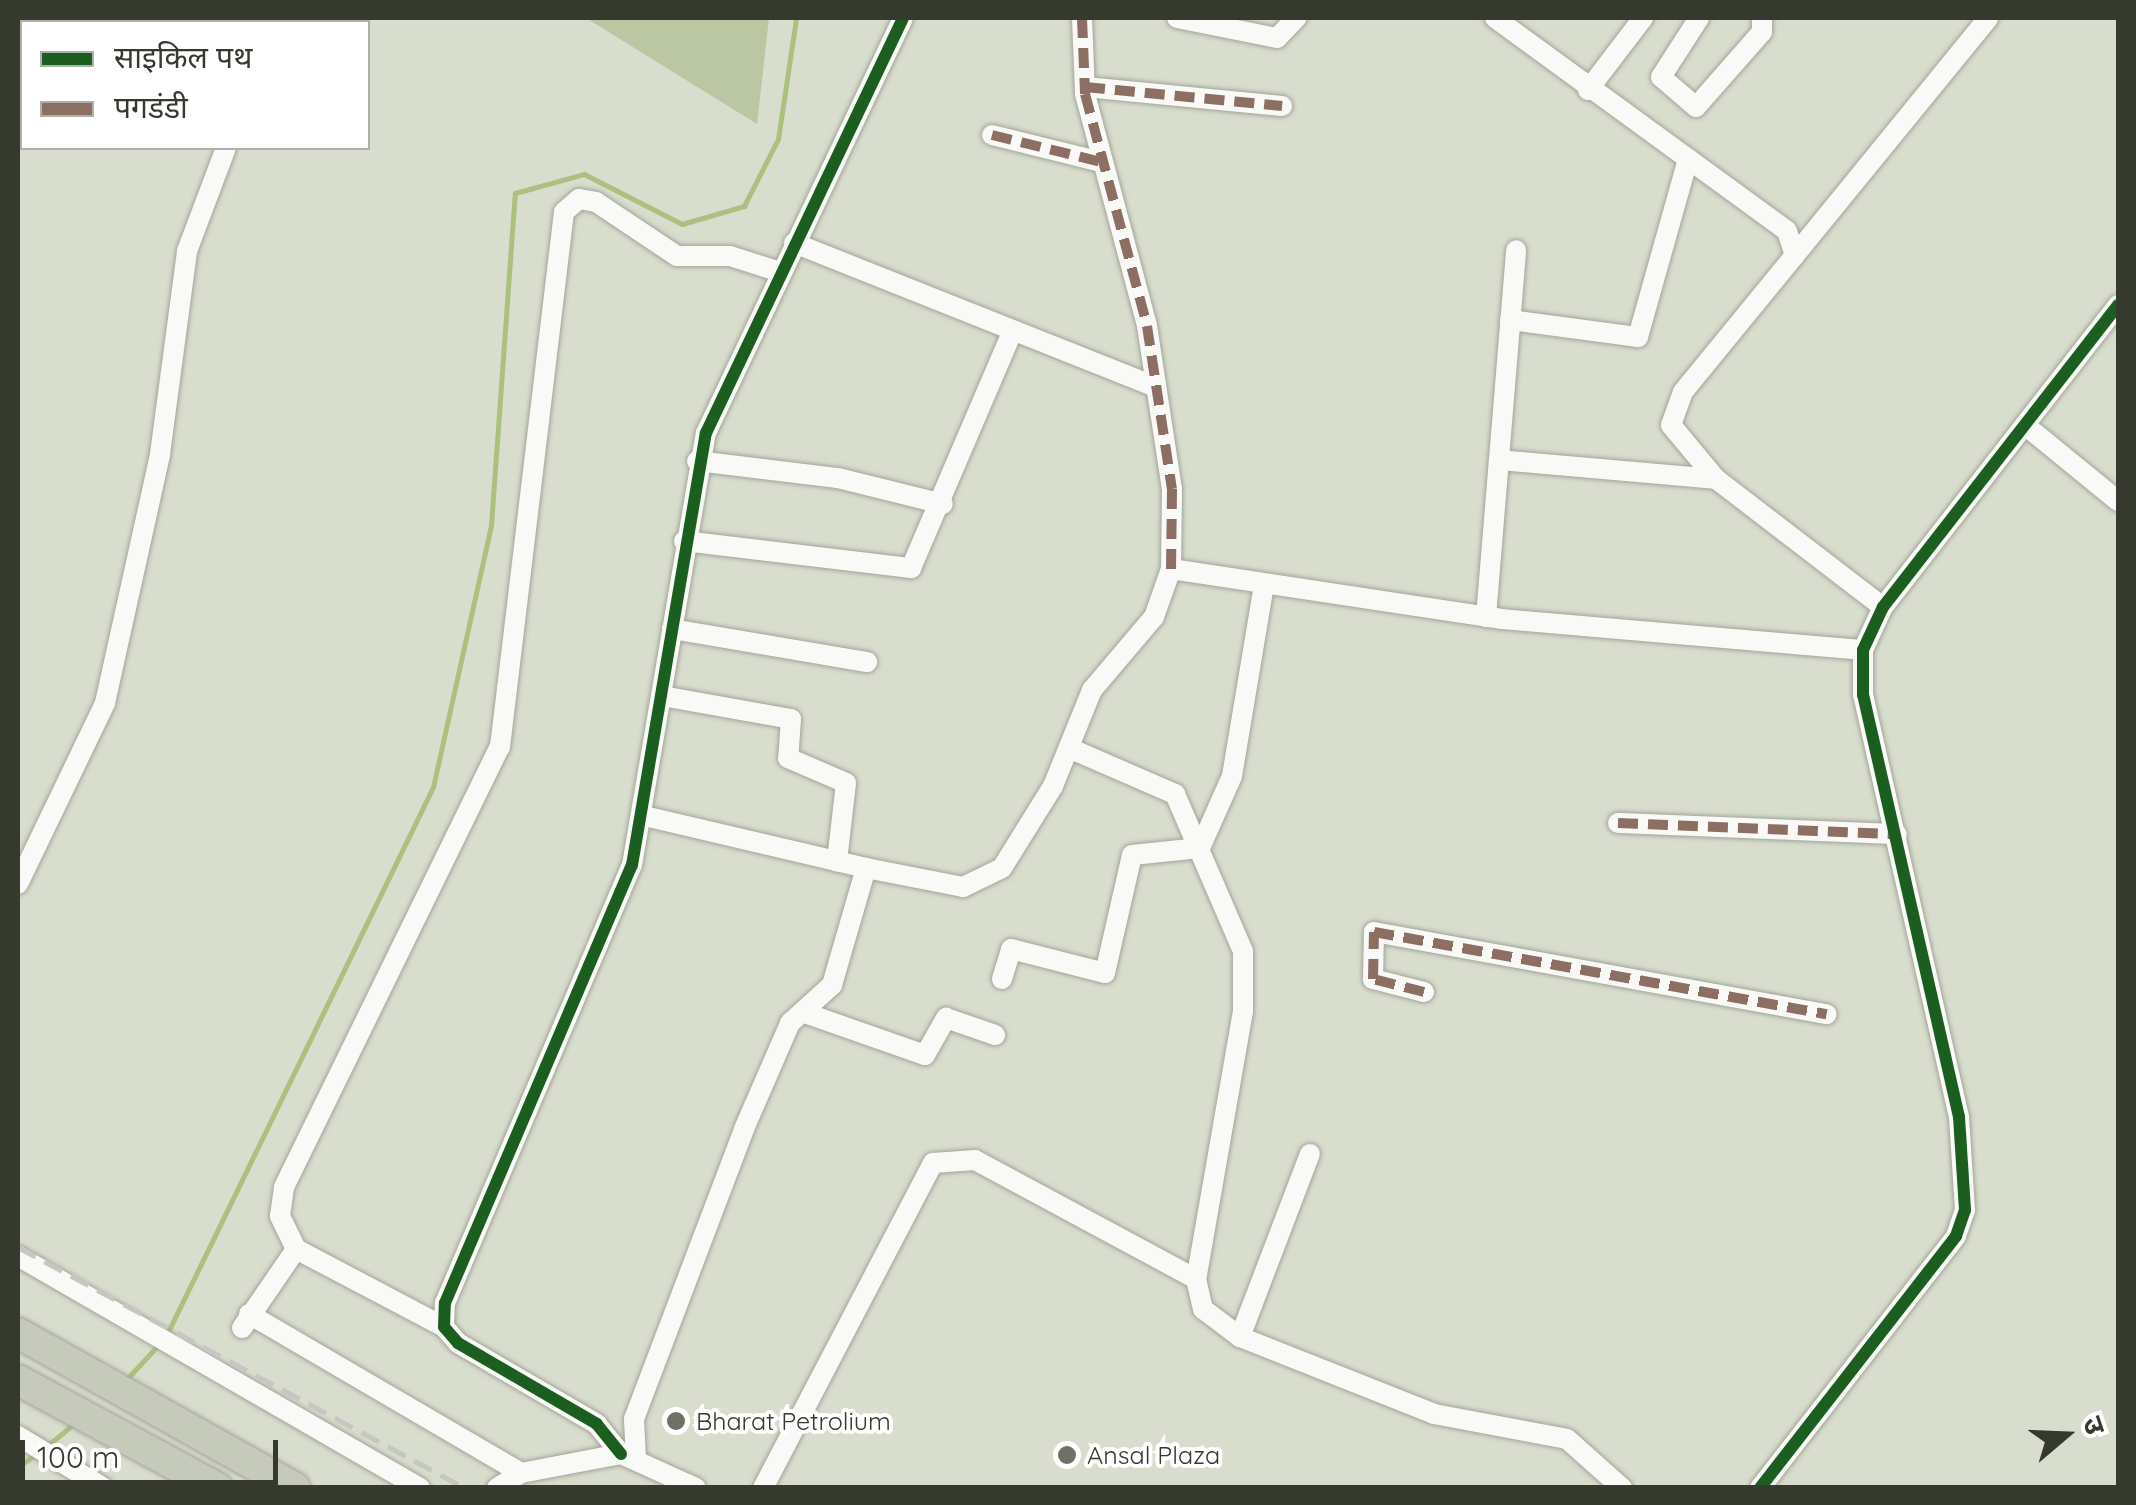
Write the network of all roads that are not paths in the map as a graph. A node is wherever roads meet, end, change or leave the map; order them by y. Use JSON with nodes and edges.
{"nodes":[{"id":1,"x":903,"y":18,"type":"edge"},
{"id":2,"x":1082,"y":18,"type":"edge"},
{"id":3,"x":1177,"y":18,"type":"edge"},
{"id":4,"x":1296,"y":18,"type":"edge"},
{"id":5,"x":1495,"y":18,"type":"edge"},
{"id":6,"x":1643,"y":18,"type":"edge"},
{"id":7,"x":1699,"y":18,"type":"edge"},
{"id":8,"x":1762,"y":18,"type":"edge"},
{"id":9,"x":1988,"y":18,"type":"edge"},
{"id":10,"x":1085,"y":87,"type":"junction"},
{"id":11,"x":1588,"y":90,"type":"junction"},
{"id":12,"x":1282,"y":106,"type":"dead end"},
{"id":13,"x":992,"y":136,"type":"dead end"},
{"id":14,"x":225,"y":150,"type":"edge"},
{"id":15,"x":1688,"y":159,"type":"junction"},
{"id":16,"x":1101,"y":162,"type":"junction"},
{"id":17,"x":794,"y":242,"type":"junction"},
{"id":18,"x":1516,"y":250,"type":"dead end"},
{"id":19,"x":1796,"y":255,"type":"junction"},
{"id":20,"x":780,"y":272,"type":"junction"},
{"id":21,"x":2118,"y":305,"type":"edge"},
{"id":22,"x":1510,"y":320,"type":"junction"},
{"id":23,"x":1010,"y":335,"type":"junction"},
{"id":24,"x":1156,"y":387,"type":"junction"},
{"id":25,"x":2025,"y":425,"type":"junction"},
{"id":26,"x":697,"y":460,"type":"junction"},
{"id":27,"x":1499,"y":460,"type":"junction"},
{"id":28,"x":1716,"y":479,"type":"junction"},
{"id":29,"x":2118,"y":501,"type":"edge"},
{"id":30,"x":943,"y":504,"type":"junction"},
{"id":31,"x":684,"y":541,"type":"junction"},
{"id":32,"x":1171,"y":569,"type":"junction"},
{"id":33,"x":1264,"y":584,"type":"junction"},
{"id":34,"x":1883,"y":607,"type":"junction"},
{"id":35,"x":1486,"y":617,"type":"junction"},
{"id":36,"x":672,"y":629,"type":"junction"},
{"id":37,"x":1863,"y":650,"type":"junction"},
{"id":38,"x":867,"y":662,"type":"dead end"},
{"id":39,"x":662,"y":696,"type":"junction"},
{"id":40,"x":1069,"y":748,"type":"junction"},
{"id":41,"x":645,"y":816,"type":"junction"},
{"id":42,"x":1618,"y":823,"type":"dead end"},
{"id":43,"x":1897,"y":834,"type":"junction"},
{"id":44,"x":1200,"y":848,"type":"junction"},
{"id":45,"x":837,"y":861,"type":"junction"},
{"id":46,"x":866,"y":868,"type":"junction"},
{"id":47,"x":18,"y":884,"type":"edge"},
{"id":48,"x":1002,"y":979,"type":"dead end"},
{"id":49,"x":1424,"y":992,"type":"dead end"},
{"id":50,"x":805,"y":1013,"type":"junction"},
{"id":51,"x":1827,"y":1014,"type":"dead end"},
{"id":52,"x":994,"y":1035,"type":"dead end"},
{"id":53,"x":1310,"y":1154,"type":"dead end"},
{"id":54,"x":296,"y":1249,"type":"junction"},
{"id":55,"x":18,"y":1256,"type":"edge"},
{"id":56,"x":1196,"y":1279,"type":"junction"},
{"id":57,"x":444,"y":1327,"type":"junction"},
{"id":58,"x":18,"y":1334,"type":"edge"},
{"id":59,"x":1240,"y":1338,"type":"junction"},
{"id":60,"x":18,"y":1380,"type":"edge"},
{"id":61,"x":18,"y":1436,"type":"edge"},
{"id":62,"x":628,"y":1456,"type":"junction"},
{"id":63,"x":521,"y":1474,"type":"junction"},
{"id":64,"x":96,"y":1482,"type":"edge"},
{"id":65,"x":218,"y":1488,"type":"edge"},
{"id":66,"x":295,"y":1488,"type":"edge"},
{"id":67,"x":420,"y":1488,"type":"edge"},
{"id":68,"x":496,"y":1488,"type":"edge"},
{"id":69,"x":696,"y":1488,"type":"edge"},
{"id":70,"x":762,"y":1488,"type":"edge"},
{"id":71,"x":1622,"y":1488,"type":"edge"},
{"id":72,"x":1760,"y":1488,"type":"edge"}],
"edges":[{"from":1,"to":17,"type":"street"},
{"from":2,"to":10,"type":"street"},
{"from":3,"to":4,"type":"street"},
{"from":5,"to":11,"type":"street"},
{"from":6,"to":11,"type":"street"},
{"from":7,"to":8,"type":"street"},
{"from":9,"to":19,"type":"street"},
{"from":10,"to":12,"type":"street"},
{"from":10,"to":16,"type":"street"},
{"from":11,"to":15,"type":"street"},
{"from":13,"to":16,"type":"street"},
{"from":14,"to":47,"type":"street"},
{"from":15,"to":19,"type":"street"},
{"from":15,"to":22,"type":"street"},
{"from":16,"to":24,"type":"street"},
{"from":17,"to":20,"type":"street"},
{"from":17,"to":23,"type":"street"},
{"from":18,"to":22,"type":"street"},
{"from":19,"to":28,"type":"street"},
{"from":20,"to":26,"type":"street"},
{"from":20,"to":54,"type":"street"},
{"from":21,"to":25,"type":"street"},
{"from":22,"to":27,"type":"street"},
{"from":23,"to":24,"type":"street"},
{"from":23,"to":30,"type":"street"},
{"from":24,"to":32,"type":"street"},
{"from":25,"to":29,"type":"street"},
{"from":25,"to":34,"type":"street"},
{"from":26,"to":30,"type":"street"},
{"from":26,"to":31,"type":"street"},
{"from":27,"to":28,"type":"street"},
{"from":27,"to":35,"type":"street"},
{"from":28,"to":34,"type":"street"},
{"from":30,"to":31,"type":"street"},
{"from":31,"to":36,"type":"street"},
{"from":32,"to":33,"type":"street"},
{"from":32,"to":40,"type":"street"},
{"from":33,"to":35,"type":"street"},
{"from":33,"to":44,"type":"street"},
{"from":34,"to":37,"type":"street"},
{"from":35,"to":37,"type":"street"},
{"from":36,"to":38,"type":"street"},
{"from":36,"to":39,"type":"street"},
{"from":37,"to":43,"type":"street"},
{"from":39,"to":41,"type":"street"},
{"from":39,"to":45,"type":"street"},
{"from":40,"to":44,"type":"street"},
{"from":40,"to":46,"type":"street"},
{"from":41,"to":45,"type":"street"},
{"from":41,"to":57,"type":"street"},
{"from":42,"to":43,"type":"street"},
{"from":43,"to":72,"type":"street"},
{"from":44,"to":48,"type":"street"},
{"from":44,"to":56,"type":"street"},
{"from":45,"to":46,"type":"street"},
{"from":46,"to":50,"type":"street"},
{"from":49,"to":51,"type":"street"},
{"from":50,"to":52,"type":"street"},
{"from":50,"to":62,"type":"street"},
{"from":53,"to":59,"type":"street"},
{"from":54,"to":57,"type":"street"},
{"from":54,"to":63,"type":"street"},
{"from":55,"to":67,"type":"street"},
{"from":56,"to":59,"type":"street"},
{"from":56,"to":70,"type":"street"},
{"from":57,"to":62,"type":"street"},
{"from":58,"to":66,"type":"highway"},
{"from":59,"to":71,"type":"street"},
{"from":60,"to":65,"type":"highway"},
{"from":61,"to":64,"type":"street"},
{"from":62,"to":63,"type":"street"},
{"from":62,"to":69,"type":"street"},
{"from":63,"to":68,"type":"street"}]}
